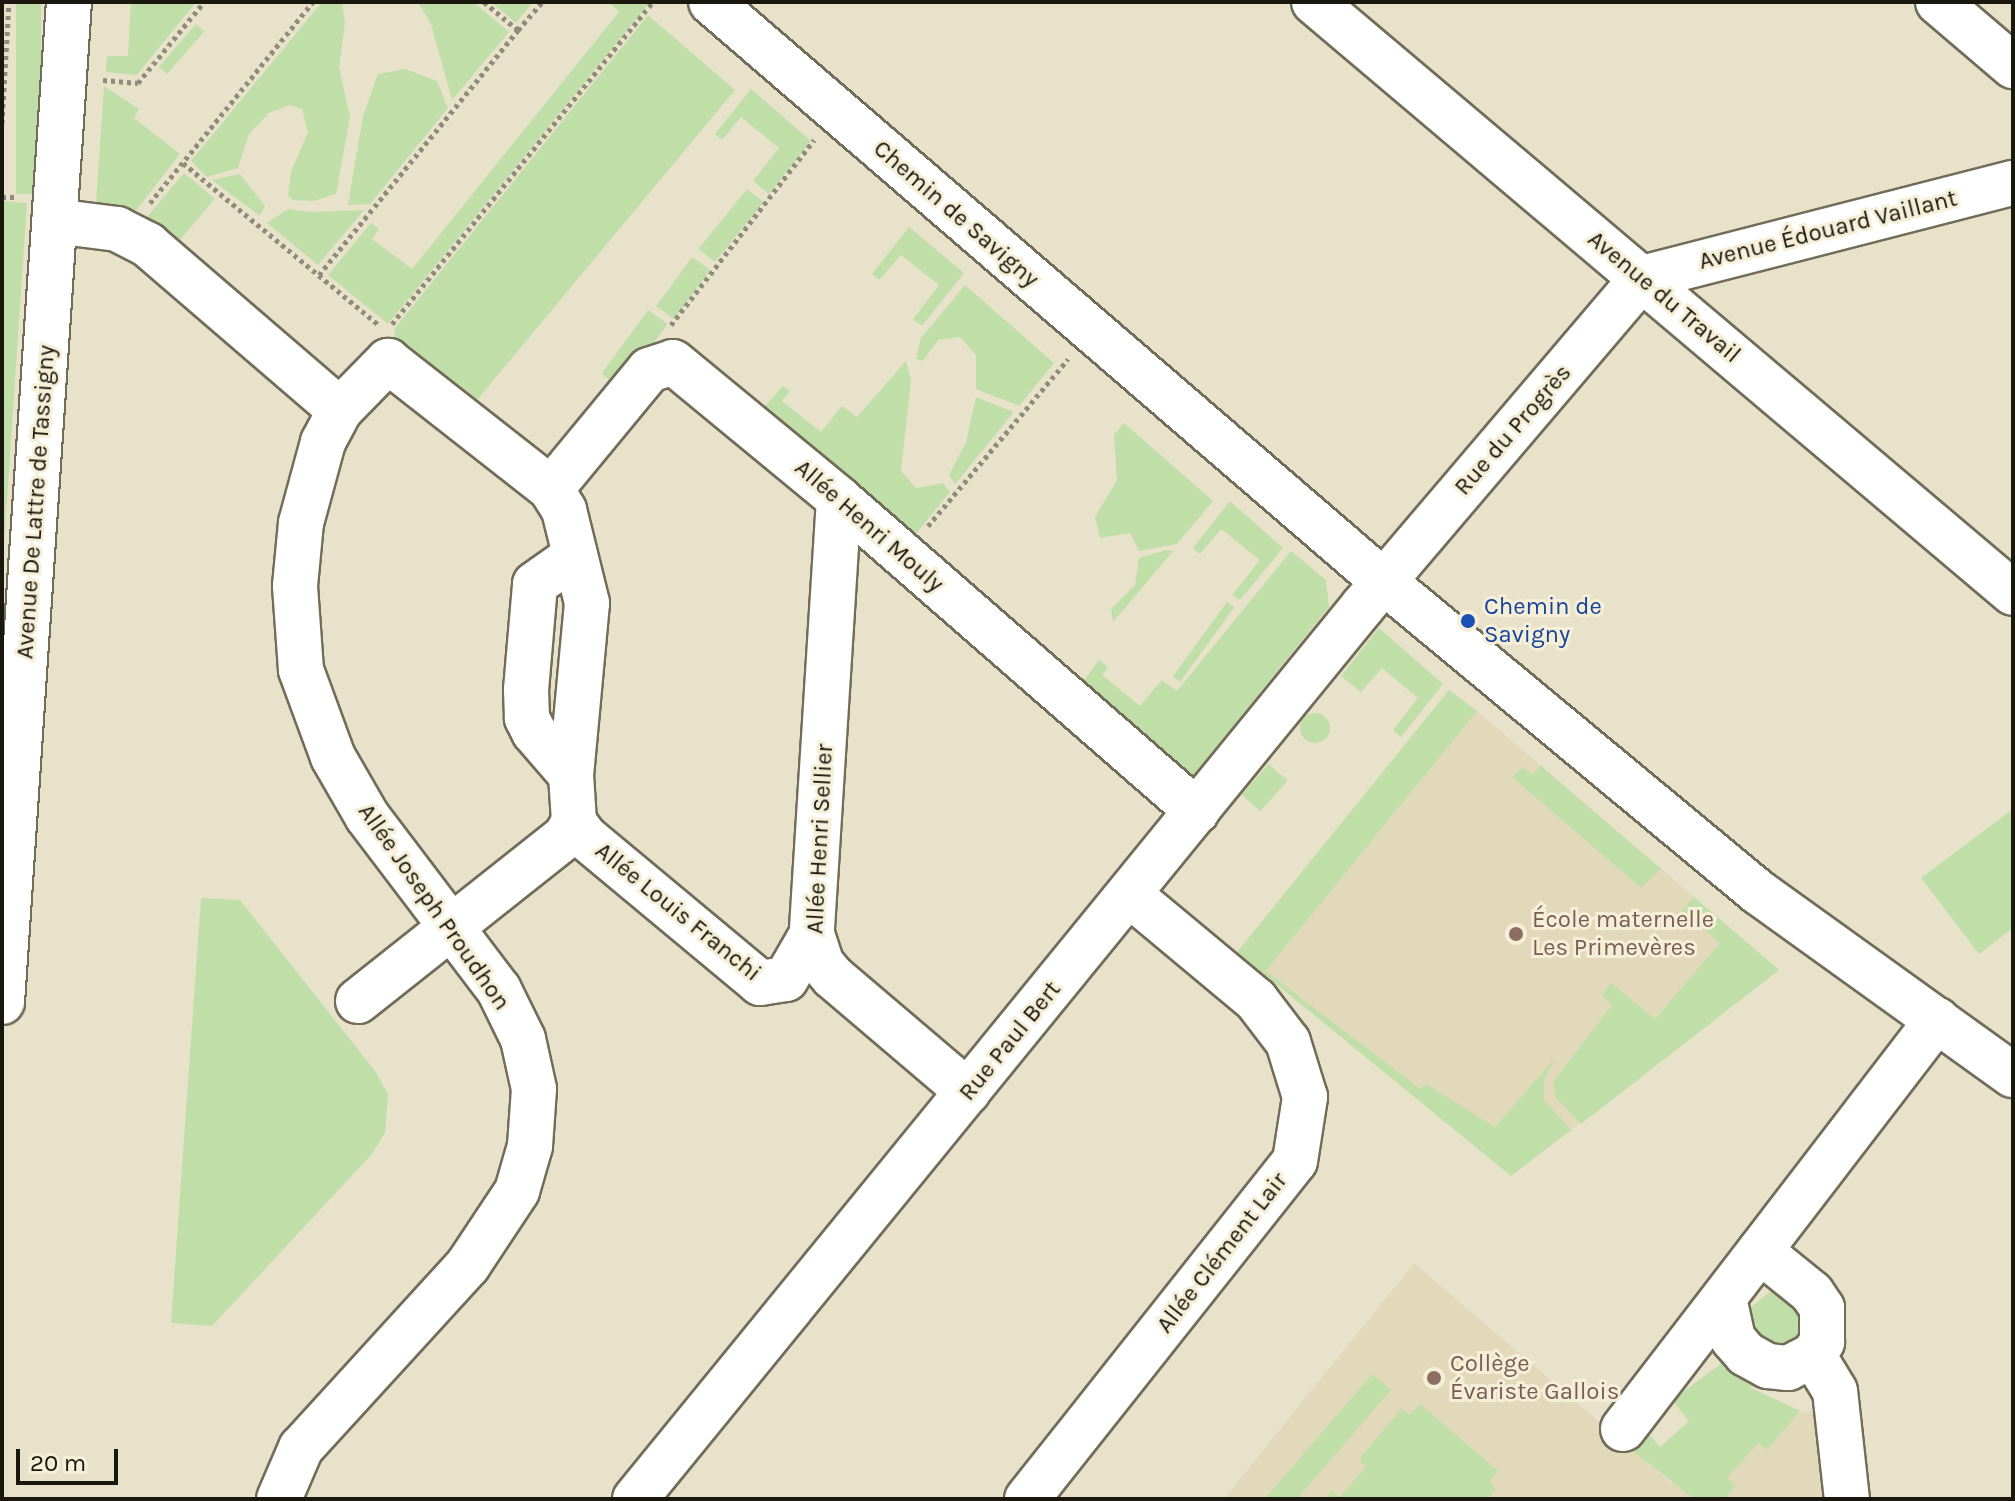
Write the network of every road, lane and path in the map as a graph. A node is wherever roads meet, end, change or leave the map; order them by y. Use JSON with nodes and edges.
{"nodes":[{"id":1,"x":9,"y":2,"type":"edge"},
{"id":2,"x":69,"y":2,"type":"edge"},
{"id":3,"x":204,"y":2,"type":"edge"},
{"id":4,"x":313,"y":2,"type":"edge"},
{"id":5,"x":484,"y":2,"type":"edge"},
{"id":6,"x":542,"y":2,"type":"edge"},
{"id":7,"x":653,"y":2,"type":"edge"},
{"id":8,"x":711,"y":2,"type":"edge"},
{"id":9,"x":1314,"y":2,"type":"edge"},
{"id":10,"x":1938,"y":2,"type":"edge"},
{"id":11,"x":764,"y":23,"type":"edge"},
{"id":12,"x":518,"y":30,"type":"junction"},
{"id":13,"x":2013,"y":66,"type":"edge"},
{"id":14,"x":95,"y":79,"type":"dead end"},
{"id":15,"x":837,"y":111,"type":"junction"},
{"id":16,"x":2,"y":123,"type":"edge"},
{"id":17,"x":183,"y":163,"type":"junction"},
{"id":18,"x":2013,"y":183,"type":"edge"},
{"id":19,"x":146,"y":208,"type":"dead end"},
{"id":20,"x":54,"y":221,"type":"junction"},
{"id":21,"x":319,"y":275,"type":"junction"},
{"id":22,"x":1642,"y":278,"type":"junction"},
{"id":23,"x":1091,"y":331,"type":"junction"},
{"id":24,"x":388,"y":361,"type":"joint"},
{"id":25,"x":660,"y":363,"type":"junction"},
{"id":26,"x":340,"y":410,"type":"junction"},
{"id":27,"x":551,"y":489,"type":"junction"},
{"id":28,"x":839,"y":499,"type":"junction"},
{"id":29,"x":901,"y":553,"type":"junction"},
{"id":30,"x":1383,"y":581,"type":"junction"},
{"id":31,"x":2013,"y":593,"type":"edge"},
{"id":32,"x":832,"y":613,"type":"junction"},
{"id":33,"x":1197,"y":811,"type":"junction"},
{"id":34,"x":574,"y":822,"type":"junction"},
{"id":35,"x":1129,"y":894,"type":"junction"},
{"id":36,"x":450,"y":925,"type":"junction"},
{"id":37,"x":812,"y":934,"type":"junction"},
{"id":38,"x":358,"y":1001,"type":"dead end"},
{"id":39,"x":2,"y":1002,"type":"edge"},
{"id":40,"x":1937,"y":1020,"type":"junction"},
{"id":41,"x":2007,"y":1064,"type":"edge"},
{"id":42,"x":968,"y":1092,"type":"junction"},
{"id":43,"x":1760,"y":1251,"type":"junction"},
{"id":44,"x":1724,"y":1298,"type":"junction"},
{"id":45,"x":1813,"y":1355,"type":"junction"},
{"id":46,"x":1623,"y":1429,"type":"dead end"},
{"id":47,"x":279,"y":1499,"type":"edge"},
{"id":48,"x":635,"y":1499,"type":"edge"},
{"id":49,"x":1027,"y":1499,"type":"edge"},
{"id":50,"x":1847,"y":1499,"type":"edge"}],
"edges":[{"from":1,"to":16,"type":"path"},
{"from":2,"to":20,"type":"street","name":"Avenue De Lattre de Tassigny"},
{"from":3,"to":14,"type":"path"},
{"from":4,"to":17,"type":"path"},
{"from":5,"to":12,"type":"path"},
{"from":6,"to":12,"type":"path"},
{"from":7,"to":21,"type":"path"},
{"from":8,"to":11,"type":"street","name":"Chemin de Savigny"},
{"from":9,"to":22,"type":"street","name":"Avenue du Travail"},
{"from":10,"to":13,"type":"street"},
{"from":11,"to":15,"type":"street","name":"Chemin de Savigny"},
{"from":12,"to":21,"type":"path"},
{"from":15,"to":23,"type":"street","name":"Chemin de Savigny"},
{"from":15,"to":25,"type":"path"},
{"from":17,"to":19,"type":"path"},
{"from":17,"to":21,"type":"path"},
{"from":18,"to":22,"type":"street","name":"Avenue Édouard Vaillant"},
{"from":20,"to":26,"type":"street"},
{"from":20,"to":39,"type":"street","name":"Avenue De Lattre de Tassigny"},
{"from":22,"to":30,"type":"street","name":"Rue du Progrès"},
{"from":22,"to":31,"type":"street","name":"Avenue du Travail"},
{"from":23,"to":29,"type":"path"},
{"from":23,"to":30,"type":"street","name":"Chemin de Savigny"},
{"from":24,"to":26,"type":"street","name":"Allée Joseph Proudhon"},
{"from":24,"to":27,"type":"street","name":"Allée Louis Franchi"},
{"from":25,"to":27,"type":"street"},
{"from":25,"to":28,"type":"street","name":"Allée Henri Mouly"},
{"from":26,"to":36,"type":"street","name":"Allée Joseph Proudhon"},
{"from":27,"to":34,"type":"street","name":"Allée Louis Franchi"},
{"from":28,"to":29,"type":"street","name":"Allée Henri Mouly"},
{"from":28,"to":32,"type":"street","name":"Allée Henri Sellier"},
{"from":29,"to":32,"type":"street"},
{"from":29,"to":33,"type":"street","name":"Allée Henri Mouly"},
{"from":30,"to":33,"type":"street","name":"Rue Paul Bert"},
{"from":30,"to":40,"type":"street","name":"Chemin de Savigny"},
{"from":32,"to":37,"type":"street","name":"Allée Henri Sellier"},
{"from":33,"to":35,"type":"street","name":"Rue Paul Bert"},
{"from":34,"to":36,"type":"street"},
{"from":34,"to":37,"type":"street","name":"Allée Louis Franchi"},
{"from":35,"to":42,"type":"street","name":"Rue Paul Bert"},
{"from":35,"to":49,"type":"street","name":"Allée Clément Lair"},
{"from":36,"to":38,"type":"street"},
{"from":36,"to":47,"type":"street","name":"Allée Joseph Proudhon"},
{"from":37,"to":42,"type":"street","name":"Allée Henri Sellier"},
{"from":40,"to":41,"type":"street","name":"Chemin de Savigny"},
{"from":40,"to":43,"type":"street"},
{"from":42,"to":48,"type":"street","name":"Rue Paul Bert"},
{"from":43,"to":44,"type":"street"},
{"from":43,"to":45,"type":"street"},
{"from":44,"to":45,"type":"street"},
{"from":44,"to":46,"type":"street"},
{"from":45,"to":50,"type":"street"}]}
